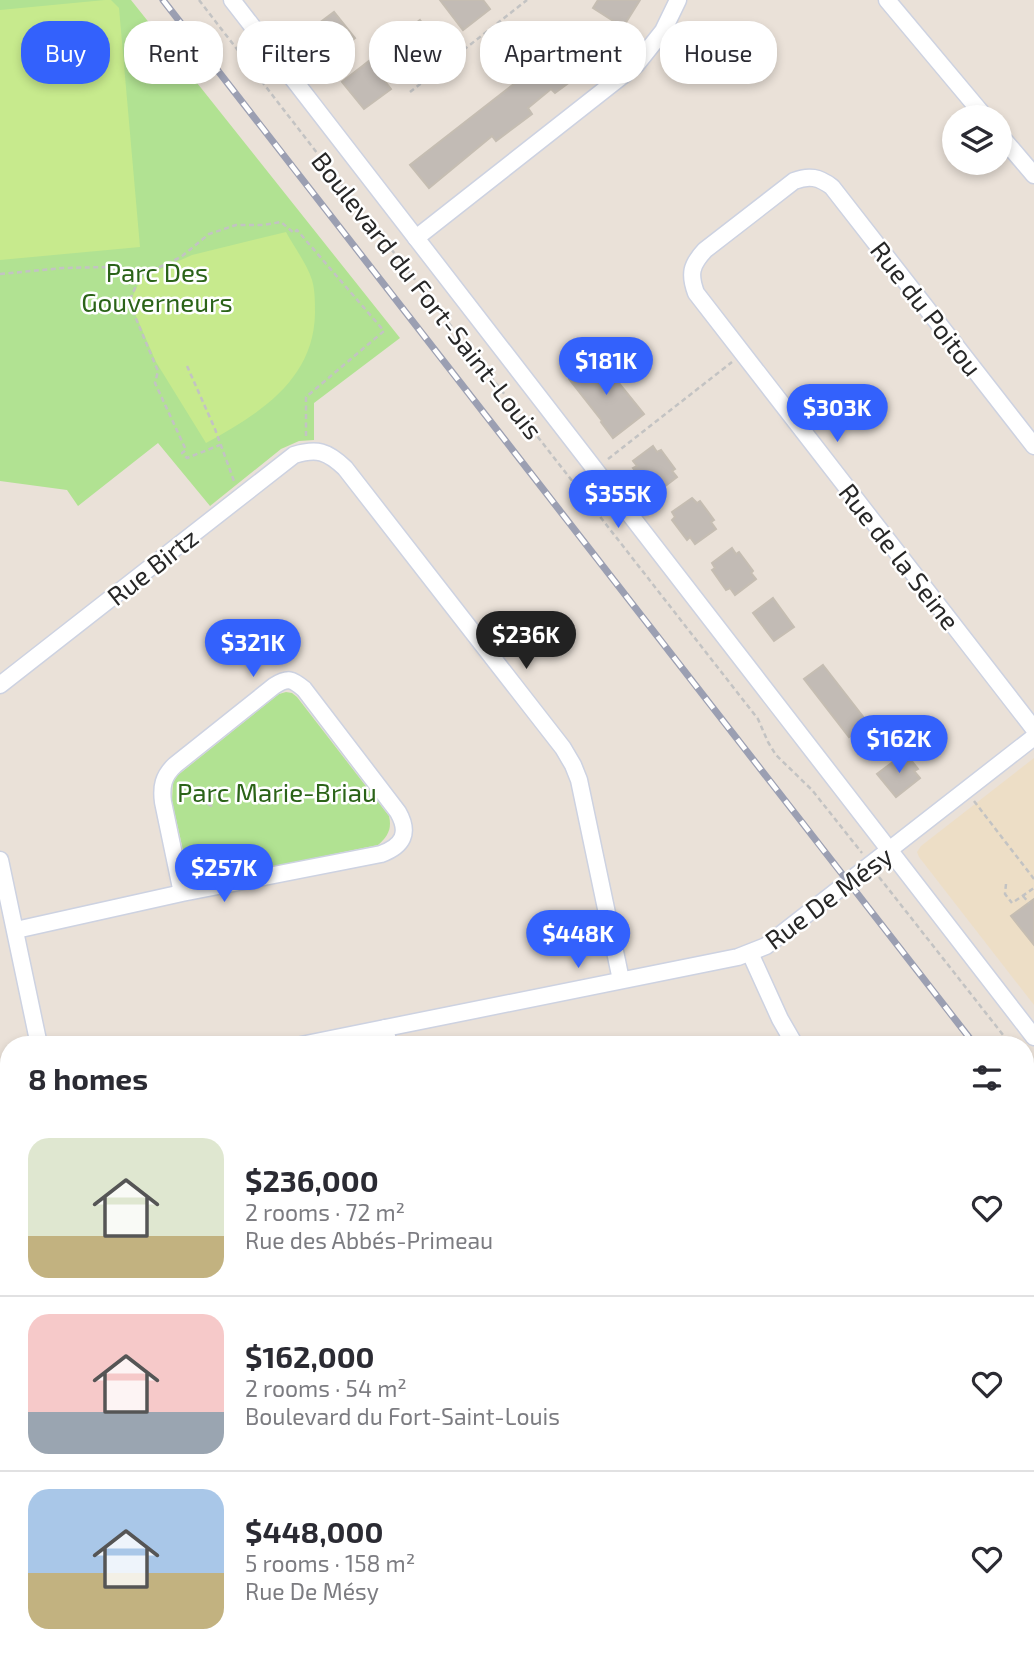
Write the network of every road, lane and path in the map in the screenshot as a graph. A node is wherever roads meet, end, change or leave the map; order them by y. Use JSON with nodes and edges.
{"nodes":[{"id":1,"x":199,"y":0,"type":"edge"},
{"id":2,"x":232,"y":0,"type":"edge"},
{"id":3,"x":527,"y":0,"type":"edge"},
{"id":4,"x":678,"y":0,"type":"edge"},
{"id":5,"x":887,"y":0,"type":"edge"},
{"id":6,"x":410,"y":92,"type":"dead end"},
{"id":7,"x":975,"y":105,"type":"edge"},
{"id":8,"x":1012,"y":149,"type":"edge"},
{"id":9,"x":1034,"y":175,"type":"edge"},
{"id":10,"x":814,"y":177,"type":"joint"},
{"id":11,"x":416,"y":238,"type":"junction"},
{"id":12,"x":135,"y":270,"type":"junction"},
{"id":13,"x":0,"y":274,"type":"edge"},
{"id":14,"x":735,"y":360,"type":"dead end"},
{"id":15,"x":187,"y":366,"type":"dead end"},
{"id":16,"x":220,"y":445,"type":"junction"},
{"id":17,"x":1034,"y":446,"type":"edge"},
{"id":18,"x":306,"y":447,"type":"junction"},
{"id":19,"x":607,"y":460,"type":"dead end"},
{"id":20,"x":582,"y":481,"type":"dead end"},
{"id":21,"x":576,"y":485,"type":"junction"},
{"id":22,"x":238,"y":486,"type":"dead end"},
{"id":23,"x":0,"y":685,"type":"edge"},
{"id":24,"x":1034,"y":729,"type":"edge"},
{"id":25,"x":1034,"y":737,"type":"edge"},
{"id":26,"x":174,"y":788,"type":"dead end"},
{"id":27,"x":974,"y":801,"type":"dead end"},
{"id":28,"x":214,"y":807,"type":"dead end"},
{"id":29,"x":890,"y":850,"type":"junction"},
{"id":30,"x":863,"y":855,"type":"dead end"},
{"id":31,"x":0,"y":860,"type":"edge"},
{"id":32,"x":879,"y":877,"type":"dead end"},
{"id":33,"x":1034,"y":879,"type":"edge"},
{"id":34,"x":1006,"y":884,"type":"dead end"},
{"id":35,"x":1034,"y":888,"type":"edge"},
{"id":36,"x":182,"y":893,"type":"junction"},
{"id":37,"x":1023,"y":896,"type":"junction"},
{"id":38,"x":1029,"y":903,"type":"dead end"},
{"id":39,"x":16,"y":930,"type":"junction"},
{"id":40,"x":750,"y":953,"type":"junction"},
{"id":41,"x":621,"y":980,"type":"junction"},
{"id":42,"x":385,"y":1028,"type":"junction"},
{"id":43,"x":36,"y":1036,"type":"edge"},
{"id":44,"x":345,"y":1036,"type":"edge"},
{"id":45,"x":387,"y":1036,"type":"edge"},
{"id":46,"x":790,"y":1036,"type":"edge"},
{"id":47,"x":1004,"y":1036,"type":"edge"},
{"id":48,"x":1033,"y":1036,"type":"edge"}],
"edges":[{"from":1,"to":21,"type":"path","name":"Boulevard du Fort-Saint-Louis"},
{"from":2,"to":11,"type":"street","name":"Boulevard du Fort-Saint-Louis"},
{"from":3,"to":6,"type":"path"},
{"from":4,"to":11,"type":"street"},
{"from":5,"to":7,"type":"street"},
{"from":8,"to":9,"type":"street"},
{"from":10,"to":17,"type":"street","name":"Rue du Poitou"},
{"from":10,"to":24,"type":"street","name":"Rue de la Seine"},
{"from":11,"to":29,"type":"street","name":"Boulevard du Fort-Saint-Louis"},
{"from":12,"to":13,"type":"path"},
{"from":12,"to":16,"type":"path"},
{"from":12,"to":18,"type":"path"},
{"from":14,"to":19,"type":"path"},
{"from":15,"to":16,"type":"path"},
{"from":16,"to":22,"type":"path"},
{"from":18,"to":23,"type":"street","name":"Rue Birtz"},
{"from":18,"to":41,"type":"street"},
{"from":20,"to":21,"type":"path"},
{"from":21,"to":30,"type":"path","name":"Boulevard du Fort-Saint-Louis"},
{"from":25,"to":29,"type":"street","name":"Rue De Mésy"},
{"from":26,"to":28,"type":"path"},
{"from":27,"to":33,"type":"path"},
{"from":29,"to":40,"type":"street","name":"Rue De Mésy"},
{"from":29,"to":48,"type":"street","name":"Boulevard du Fort-Saint-Louis"},
{"from":31,"to":39,"type":"street"},
{"from":32,"to":47,"type":"path"},
{"from":34,"to":37,"type":"path"},
{"from":35,"to":37,"type":"path"},
{"from":36,"to":36,"type":"street"},
{"from":36,"to":39,"type":"street"},
{"from":37,"to":38,"type":"path"},
{"from":39,"to":43,"type":"street"},
{"from":40,"to":41,"type":"street","name":"Rue De Mésy"},
{"from":40,"to":46,"type":"street"},
{"from":41,"to":42,"type":"street","name":"Rue De Mésy"},
{"from":42,"to":44,"type":"street","name":"Rue De Mésy"},
{"from":42,"to":45,"type":"street"}]}
